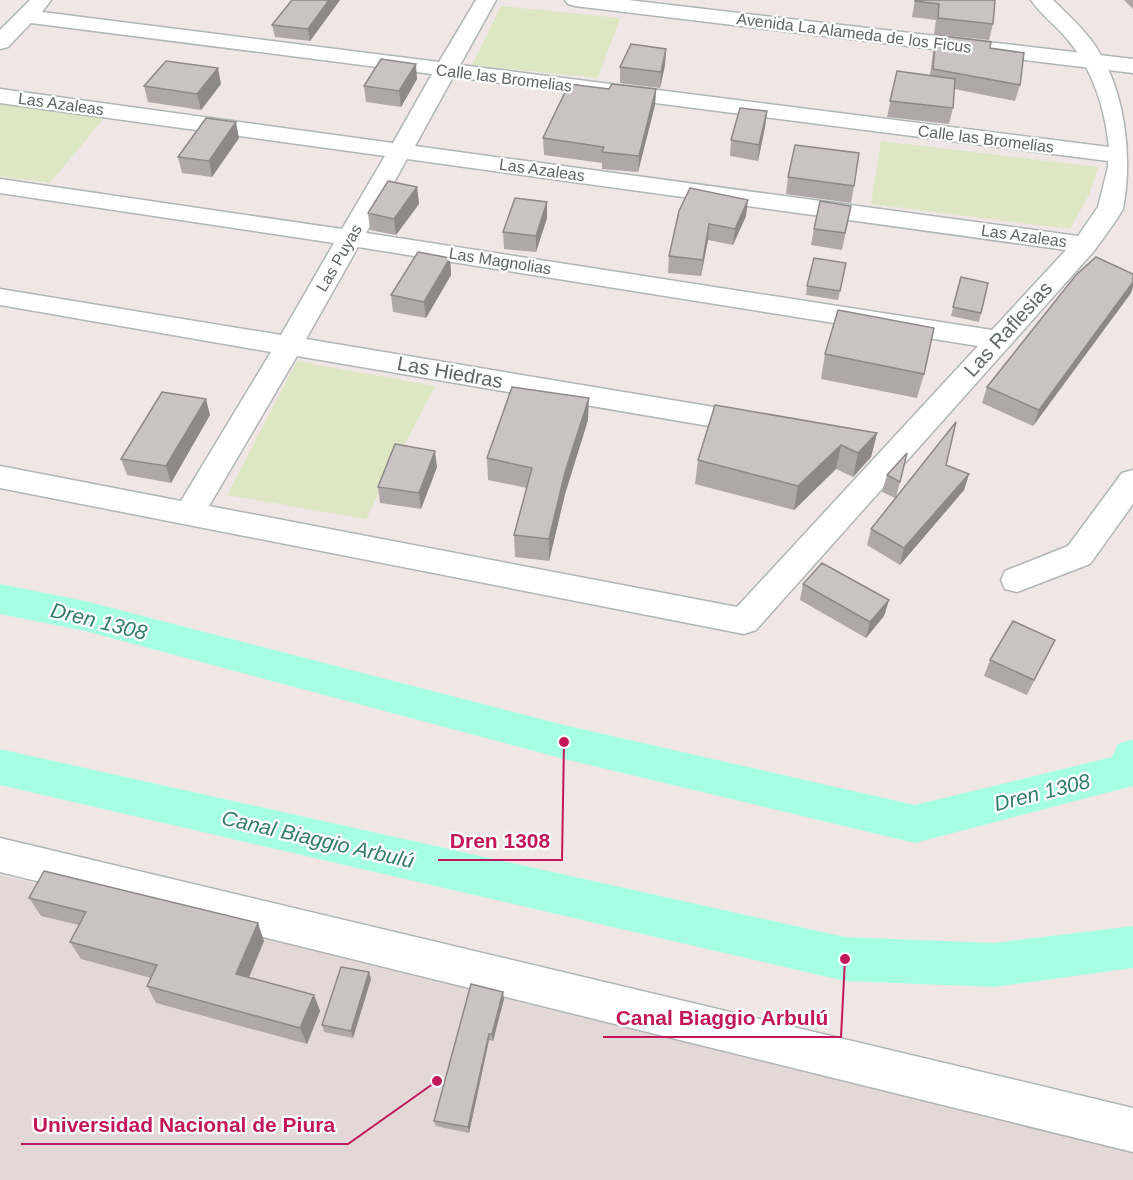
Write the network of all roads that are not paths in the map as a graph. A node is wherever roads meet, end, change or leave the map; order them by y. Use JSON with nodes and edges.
{"nodes":[{"id":1,"x":43,"y":0,"type":"edge"},
{"id":2,"x":486,"y":0,"type":"edge"},
{"id":3,"x":575,"y":0,"type":"edge"},
{"id":4,"x":680,"y":0,"type":"edge"},
{"id":5,"x":1041,"y":0,"type":"edge"},
{"id":6,"x":26,"y":16,"type":"junction"},
{"id":7,"x":0,"y":42,"type":"edge"},
{"id":8,"x":1133,"y":51,"type":"edge"},
{"id":9,"x":1088,"y":54,"type":"junction"},
{"id":10,"x":1133,"y":66,"type":"edge"},
{"id":11,"x":446,"y":71,"type":"junction"},
{"id":12,"x":0,"y":96,"type":"edge"},
{"id":13,"x":400,"y":151,"type":"junction"},
{"id":14,"x":1125,"y":156,"type":"junction"},
{"id":15,"x":0,"y":186,"type":"edge"},
{"id":16,"x":350,"y":238,"type":"junction"},
{"id":17,"x":1085,"y":245,"type":"junction"},
{"id":18,"x":0,"y":297,"type":"edge"},
{"id":19,"x":999,"y":340,"type":"junction"},
{"id":20,"x":289,"y":345,"type":"junction"},
{"id":21,"x":784,"y":429,"type":"edge"},
{"id":22,"x":865,"y":443,"type":"edge"},
{"id":23,"x":900,"y":449,"type":"junction"},
{"id":24,"x":0,"y":477,"type":"edge"},
{"id":25,"x":1133,"y":481,"type":"edge"},
{"id":26,"x":189,"y":514,"type":"junction"},
{"id":27,"x":1017,"y":580,"type":"dead end"},
{"id":28,"x":0,"y":855,"type":"edge"},
{"id":29,"x":1133,"y":1130,"type":"edge"}],
"edges":[{"from":1,"to":6,"type":"street"},
{"from":2,"to":11,"type":"street","name":"Las Puyas"},
{"from":3,"to":9,"type":"street","name":"Avenida La Alameda de los Ficus"},
{"from":4,"to":9,"type":"street","name":"Avenida La Alameda de los Ficus"},
{"from":5,"to":9,"type":"street","name":"Las Raflesias"},
{"from":6,"to":7,"type":"street"},
{"from":6,"to":11,"type":"street","name":"Calle las Bromelias"},
{"from":8,"to":9,"type":"street","name":"Avenida La Alameda de los Ficus"},
{"from":9,"to":10,"type":"street","name":"Avenida La Alameda de los Ficus"},
{"from":9,"to":14,"type":"street","name":"Las Raflesias"},
{"from":11,"to":13,"type":"street","name":"Las Puyas"},
{"from":11,"to":14,"type":"street","name":"Calle las Bromelias"},
{"from":12,"to":13,"type":"street","name":"Las Azaleas"},
{"from":13,"to":16,"type":"street","name":"Las Puyas"},
{"from":13,"to":17,"type":"street","name":"Las Azaleas"},
{"from":14,"to":17,"type":"street","name":"Las Raflesias"},
{"from":15,"to":16,"type":"street","name":"Las Magnolias"},
{"from":16,"to":19,"type":"street","name":"Las Magnolias"},
{"from":16,"to":20,"type":"street","name":"Las Puyas"},
{"from":17,"to":19,"type":"street","name":"Las Raflesias"},
{"from":18,"to":20,"type":"street","name":"Las Hiedras"},
{"from":19,"to":23,"type":"street","name":"Las Raflesias"},
{"from":20,"to":21,"type":"street","name":"Las Hiedras"},
{"from":20,"to":26,"type":"street","name":"Las Puyas"},
{"from":22,"to":23,"type":"street"},
{"from":23,"to":26,"type":"street","name":"Las Raflesias"},
{"from":24,"to":26,"type":"street"},
{"from":25,"to":27,"type":"street"},
{"from":28,"to":29,"type":"street"}]}
